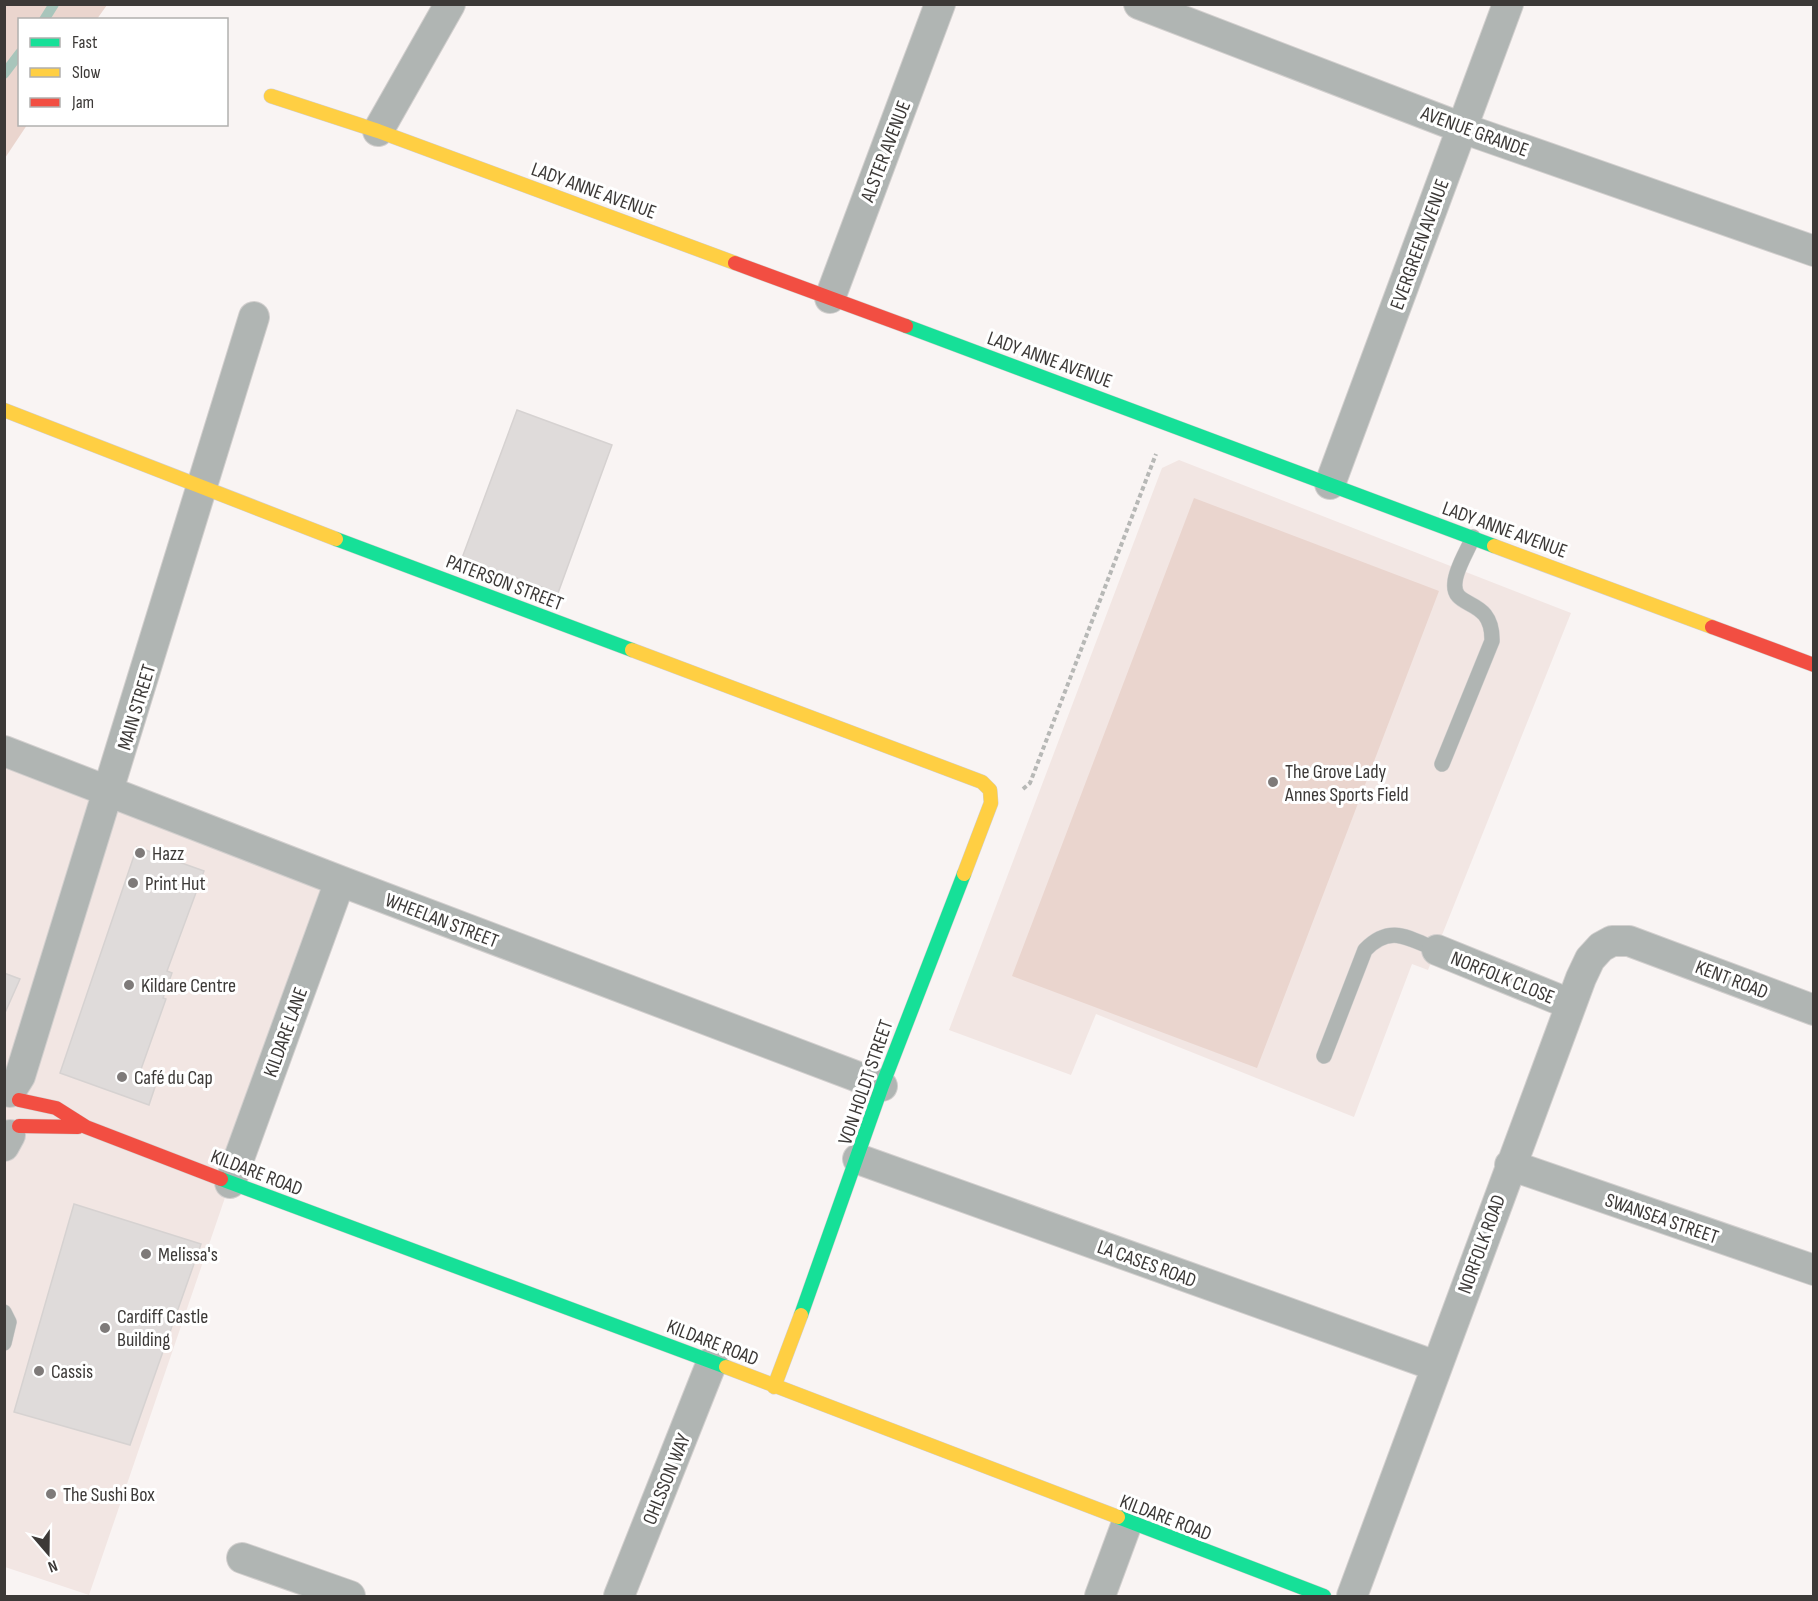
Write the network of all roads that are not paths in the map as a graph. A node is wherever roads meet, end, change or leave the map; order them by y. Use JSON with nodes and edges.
{"nodes":[{"id":1,"x":450,"y":4,"type":"edge"},
{"id":2,"x":940,"y":4,"type":"edge"},
{"id":3,"x":1139,"y":4,"type":"edge"},
{"id":4,"x":1508,"y":4,"type":"edge"},
{"id":5,"x":271,"y":96,"type":"dead end"},
{"id":6,"x":1462,"y":128,"type":"junction"},
{"id":7,"x":378,"y":131,"type":"junction"},
{"id":8,"x":1814,"y":251,"type":"edge"},
{"id":9,"x":830,"y":298,"type":"junction"},
{"id":10,"x":254,"y":317,"type":"dead end"},
{"id":11,"x":4,"y":410,"type":"edge"},
{"id":12,"x":1330,"y":484,"type":"junction"},
{"id":13,"x":204,"y":487,"type":"junction"},
{"id":14,"x":1473,"y":537,"type":"junction"},
{"id":15,"x":1814,"y":664,"type":"edge"},
{"id":16,"x":4,"y":751,"type":"edge"},
{"id":17,"x":1442,"y":764,"type":"dead end"},
{"id":18,"x":990,"y":790,"type":"joint"},
{"id":19,"x":110,"y":792,"type":"junction"},
{"id":20,"x":340,"y":881,"type":"junction"},
{"id":21,"x":1652,"y":948,"type":"joint"},
{"id":22,"x":1437,"y":950,"type":"joint"},
{"id":23,"x":1570,"y":1004,"type":"junction"},
{"id":24,"x":1814,"y":1010,"type":"edge"},
{"id":25,"x":1324,"y":1056,"type":"dead end"},
{"id":26,"x":882,"y":1086,"type":"junction"},
{"id":27,"x":11,"y":1094,"type":"edge"},
{"id":28,"x":86,"y":1127,"type":"junction"},
{"id":29,"x":9,"y":1136,"type":"edge"},
{"id":30,"x":858,"y":1159,"type":"junction"},
{"id":31,"x":1510,"y":1165,"type":"junction"},
{"id":32,"x":230,"y":1183,"type":"junction"},
{"id":33,"x":1814,"y":1270,"type":"edge"},
{"id":34,"x":4,"y":1312,"type":"edge"},
{"id":35,"x":4,"y":1343,"type":"edge"},
{"id":36,"x":712,"y":1362,"type":"junction"},
{"id":37,"x":1436,"y":1366,"type":"junction"},
{"id":38,"x":774,"y":1387,"type":"junction"},
{"id":39,"x":1127,"y":1523,"type":"junction"},
{"id":40,"x":242,"y":1558,"type":"dead end"},
{"id":41,"x":350,"y":1596,"type":"edge"},
{"id":42,"x":619,"y":1596,"type":"edge"},
{"id":43,"x":1100,"y":1596,"type":"edge"},
{"id":44,"x":1324,"y":1596,"type":"edge"},
{"id":45,"x":1352,"y":1596,"type":"edge"}],
"edges":[{"from":1,"to":7,"type":"street"},
{"from":2,"to":9,"type":"street","name":"ALSTER AVENUE"},
{"from":3,"to":6,"type":"street","name":"AVENUE GRANDE"},
{"from":4,"to":6,"type":"street","name":"EVERGREEN AVENUE"},
{"from":5,"to":7,"type":"street","name":"LADY ANNE AVENUE"},
{"from":6,"to":8,"type":"street","name":"AVENUE GRANDE"},
{"from":6,"to":12,"type":"street","name":"EVERGREEN AVENUE"},
{"from":7,"to":9,"type":"street","name":"LADY ANNE AVENUE"},
{"from":9,"to":12,"type":"street","name":"LADY ANNE AVENUE"},
{"from":10,"to":13,"type":"street","name":"MAIN STREET"},
{"from":11,"to":13,"type":"street","name":"PATERSON STREET"},
{"from":12,"to":14,"type":"street","name":"LADY ANNE AVENUE"},
{"from":13,"to":18,"type":"street","name":"PATERSON STREET"},
{"from":13,"to":19,"type":"street","name":"MAIN STREET"},
{"from":14,"to":15,"type":"street","name":"LADY ANNE AVENUE"},
{"from":14,"to":17,"type":"lane"},
{"from":16,"to":19,"type":"street","name":"WHEELAN STREET"},
{"from":18,"to":26,"type":"street","name":"VON HOLDT STREET"},
{"from":19,"to":20,"type":"street","name":"WHEELAN STREET"},
{"from":19,"to":27,"type":"street","name":"MAIN STREET"},
{"from":20,"to":26,"type":"street","name":"WHEELAN STREET"},
{"from":20,"to":32,"type":"street","name":"KILDARE LANE"},
{"from":21,"to":23,"type":"street","name":"NORFOLK ROAD"},
{"from":21,"to":24,"type":"street","name":"KENT ROAD"},
{"from":22,"to":23,"type":"street","name":"NORFOLK CLOSE"},
{"from":22,"to":25,"type":"lane"},
{"from":23,"to":31,"type":"street","name":"NORFOLK ROAD"},
{"from":26,"to":30,"type":"street","name":"VON HOLDT STREET"},
{"from":27,"to":28,"type":"street","name":"KILDARE ROAD"},
{"from":27,"to":29,"type":"street"},
{"from":28,"to":29,"type":"street","name":"KILDARE ROAD"},
{"from":28,"to":32,"type":"street","name":"KILDARE ROAD"},
{"from":30,"to":37,"type":"street","name":"LA CASES ROAD"},
{"from":30,"to":38,"type":"street","name":"VON HOLDT STREET"},
{"from":31,"to":33,"type":"street","name":"SWANSEA STREET"},
{"from":31,"to":37,"type":"street","name":"NORFOLK ROAD"},
{"from":32,"to":36,"type":"street","name":"KILDARE ROAD"},
{"from":34,"to":35,"type":"lane"},
{"from":36,"to":38,"type":"street","name":"KILDARE ROAD"},
{"from":36,"to":42,"type":"street","name":"OHLSSON WAY"},
{"from":37,"to":45,"type":"street","name":"NORFOLK ROAD"},
{"from":38,"to":39,"type":"street","name":"KILDARE ROAD"},
{"from":39,"to":43,"type":"street"},
{"from":39,"to":44,"type":"street","name":"KILDARE ROAD"},
{"from":40,"to":41,"type":"street"}]}
